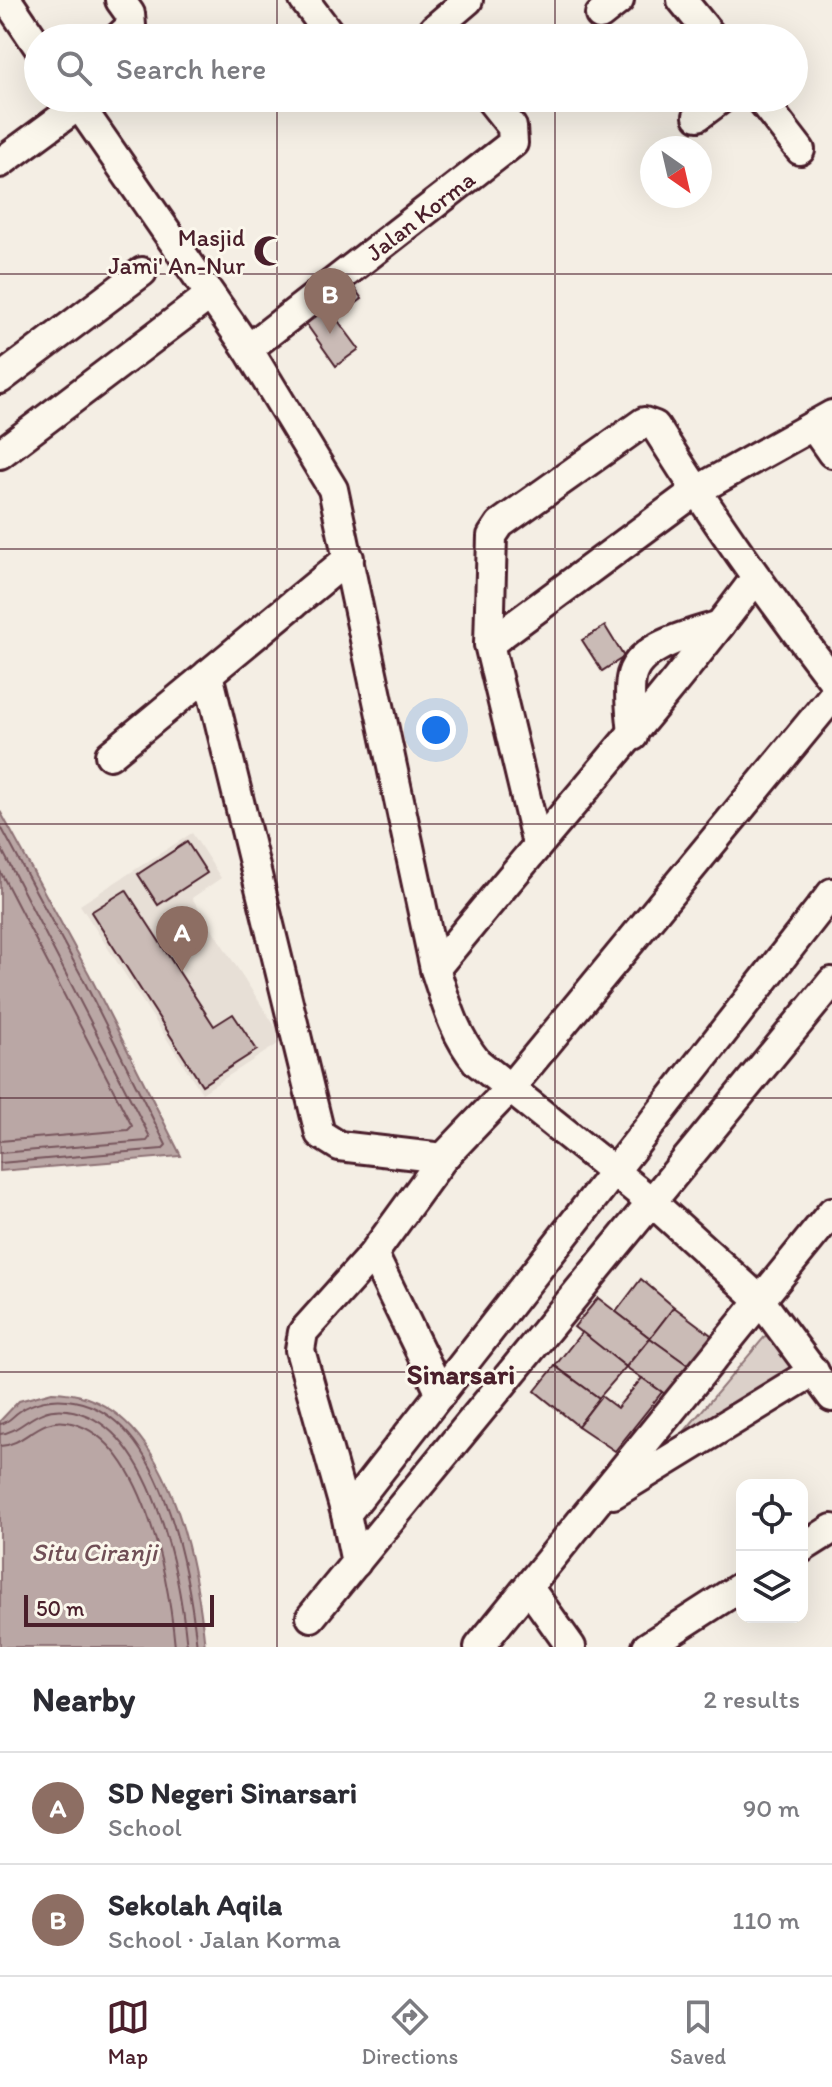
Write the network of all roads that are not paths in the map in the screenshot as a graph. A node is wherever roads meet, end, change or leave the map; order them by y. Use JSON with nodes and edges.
{"nodes":[{"id":1,"x":7,"y":0,"type":"edge"},
{"id":2,"x":120,"y":0,"type":"edge"},
{"id":3,"x":304,"y":0,"type":"edge"},
{"id":4,"x":468,"y":0,"type":"edge"},
{"id":5,"x":682,"y":0,"type":"edge"},
{"id":6,"x":131,"y":24,"type":"edge"},
{"id":7,"x":322,"y":24,"type":"edge"},
{"id":8,"x":444,"y":24,"type":"edge"},
{"id":9,"x":702,"y":24,"type":"edge"},
{"id":10,"x":24,"y":25,"type":"edge"},
{"id":11,"x":64,"y":112,"type":"edge"},
{"id":12,"x":84,"y":112,"type":"edge"},
{"id":13,"x":500,"y":112,"type":"edge"},
{"id":14,"x":703,"y":112,"type":"edge"},
{"id":15,"x":771,"y":112,"type":"edge"},
{"id":16,"x":698,"y":116,"type":"dead end"},
{"id":17,"x":800,"y":150,"type":"dead end"},
{"id":18,"x":0,"y":163,"type":"edge"},
{"id":19,"x":142,"y":272,"type":"dead end"},
{"id":20,"x":210,"y":295,"type":"junction"},
{"id":21,"x":248,"y":349,"type":"junction"},
{"id":22,"x":0,"y":379,"type":"edge"},
{"id":23,"x":822,"y":420,"type":"edge"},
{"id":24,"x":832,"y":453,"type":"edge"},
{"id":25,"x":0,"y":454,"type":"edge"},
{"id":26,"x":694,"y":492,"type":"junction"},
{"id":27,"x":349,"y":558,"type":"junction"},
{"id":28,"x":755,"y":579,"type":"junction"},
{"id":29,"x":721,"y":624,"type":"junction"},
{"id":30,"x":489,"y":644,"type":"junction"},
{"id":31,"x":208,"y":674,"type":"junction"},
{"id":32,"x":832,"y":679,"type":"edge"},
{"id":33,"x":832,"y":697,"type":"edge"},
{"id":34,"x":633,"y":736,"type":"junction"},
{"id":35,"x":110,"y":755,"type":"dead end"},
{"id":36,"x":537,"y":844,"type":"junction"},
{"id":37,"x":832,"y":893,"type":"edge"},
{"id":38,"x":435,"y":969,"type":"junction"},
{"id":39,"x":832,"y":982,"type":"edge"},
{"id":40,"x":510,"y":1088,"type":"junction"},
{"id":41,"x":443,"y":1158,"type":"junction"},
{"id":42,"x":613,"y":1171,"type":"junction"},
{"id":43,"x":653,"y":1203,"type":"junction"},
{"id":44,"x":832,"y":1212,"type":"edge"},
{"id":45,"x":373,"y":1254,"type":"junction"},
{"id":46,"x":760,"y":1300,"type":"junction"},
{"id":47,"x":814,"y":1371,"type":"junction"},
{"id":48,"x":441,"y":1394,"type":"junction"},
{"id":49,"x":832,"y":1397,"type":"edge"},
{"id":50,"x":598,"y":1503,"type":"junction"},
{"id":51,"x":346,"y":1514,"type":"junction"},
{"id":52,"x":832,"y":1529,"type":"edge"},
{"id":53,"x":808,"y":1544,"type":"edge"},
{"id":54,"x":356,"y":1563,"type":"junction"},
{"id":55,"x":529,"y":1588,"type":"junction"},
{"id":56,"x":736,"y":1590,"type":"edge"},
{"id":57,"x":311,"y":1617,"type":"dead end"},
{"id":58,"x":479,"y":1647,"type":"edge"},
{"id":59,"x":571,"y":1647,"type":"edge"},
{"id":60,"x":647,"y":1647,"type":"edge"}],
"edges":[{"from":1,"to":10,"type":"street"},
{"from":2,"to":6,"type":"street"},
{"from":3,"to":7,"type":"street"},
{"from":4,"to":8,"type":"street"},
{"from":5,"to":9,"type":"street"},
{"from":11,"to":18,"type":"street"},
{"from":12,"to":20,"type":"street"},
{"from":13,"to":21,"type":"street","name":"Jalan Korma"},
{"from":14,"to":16,"type":"street"},
{"from":15,"to":17,"type":"street"},
{"from":19,"to":22,"type":"street"},
{"from":20,"to":21,"type":"street"},
{"from":20,"to":25,"type":"street"},
{"from":21,"to":27,"type":"street"},
{"from":23,"to":24,"type":"street"},
{"from":23,"to":26,"type":"street"},
{"from":26,"to":28,"type":"street"},
{"from":26,"to":30,"type":"street"},
{"from":26,"to":30,"type":"street"},
{"from":27,"to":31,"type":"street"},
{"from":27,"to":38,"type":"street"},
{"from":28,"to":29,"type":"street"},
{"from":28,"to":32,"type":"street"},
{"from":29,"to":34,"type":"street"},
{"from":29,"to":34,"type":"street"},
{"from":30,"to":36,"type":"street"},
{"from":31,"to":35,"type":"street"},
{"from":31,"to":41,"type":"street"},
{"from":33,"to":40,"type":"street"},
{"from":34,"to":36,"type":"street"},
{"from":36,"to":38,"type":"street"},
{"from":37,"to":42,"type":"street"},
{"from":38,"to":40,"type":"street"},
{"from":39,"to":43,"type":"street"},
{"from":40,"to":41,"type":"street"},
{"from":40,"to":42,"type":"street"},
{"from":41,"to":45,"type":"street"},
{"from":42,"to":43,"type":"street"},
{"from":42,"to":48,"type":"street"},
{"from":43,"to":46,"type":"street"},
{"from":43,"to":54,"type":"street"},
{"from":44,"to":46,"type":"street"},
{"from":45,"to":48,"type":"street"},
{"from":45,"to":51,"type":"street"},
{"from":46,"to":47,"type":"street"},
{"from":46,"to":50,"type":"street"},
{"from":47,"to":49,"type":"street"},
{"from":47,"to":50,"type":"street"},
{"from":48,"to":51,"type":"street"},
{"from":50,"to":55,"type":"street"},
{"from":51,"to":54,"type":"street"},
{"from":52,"to":53,"type":"street"},
{"from":54,"to":57,"type":"street"},
{"from":55,"to":58,"type":"street"},
{"from":55,"to":59,"type":"street"},
{"from":56,"to":60,"type":"street"}]}
